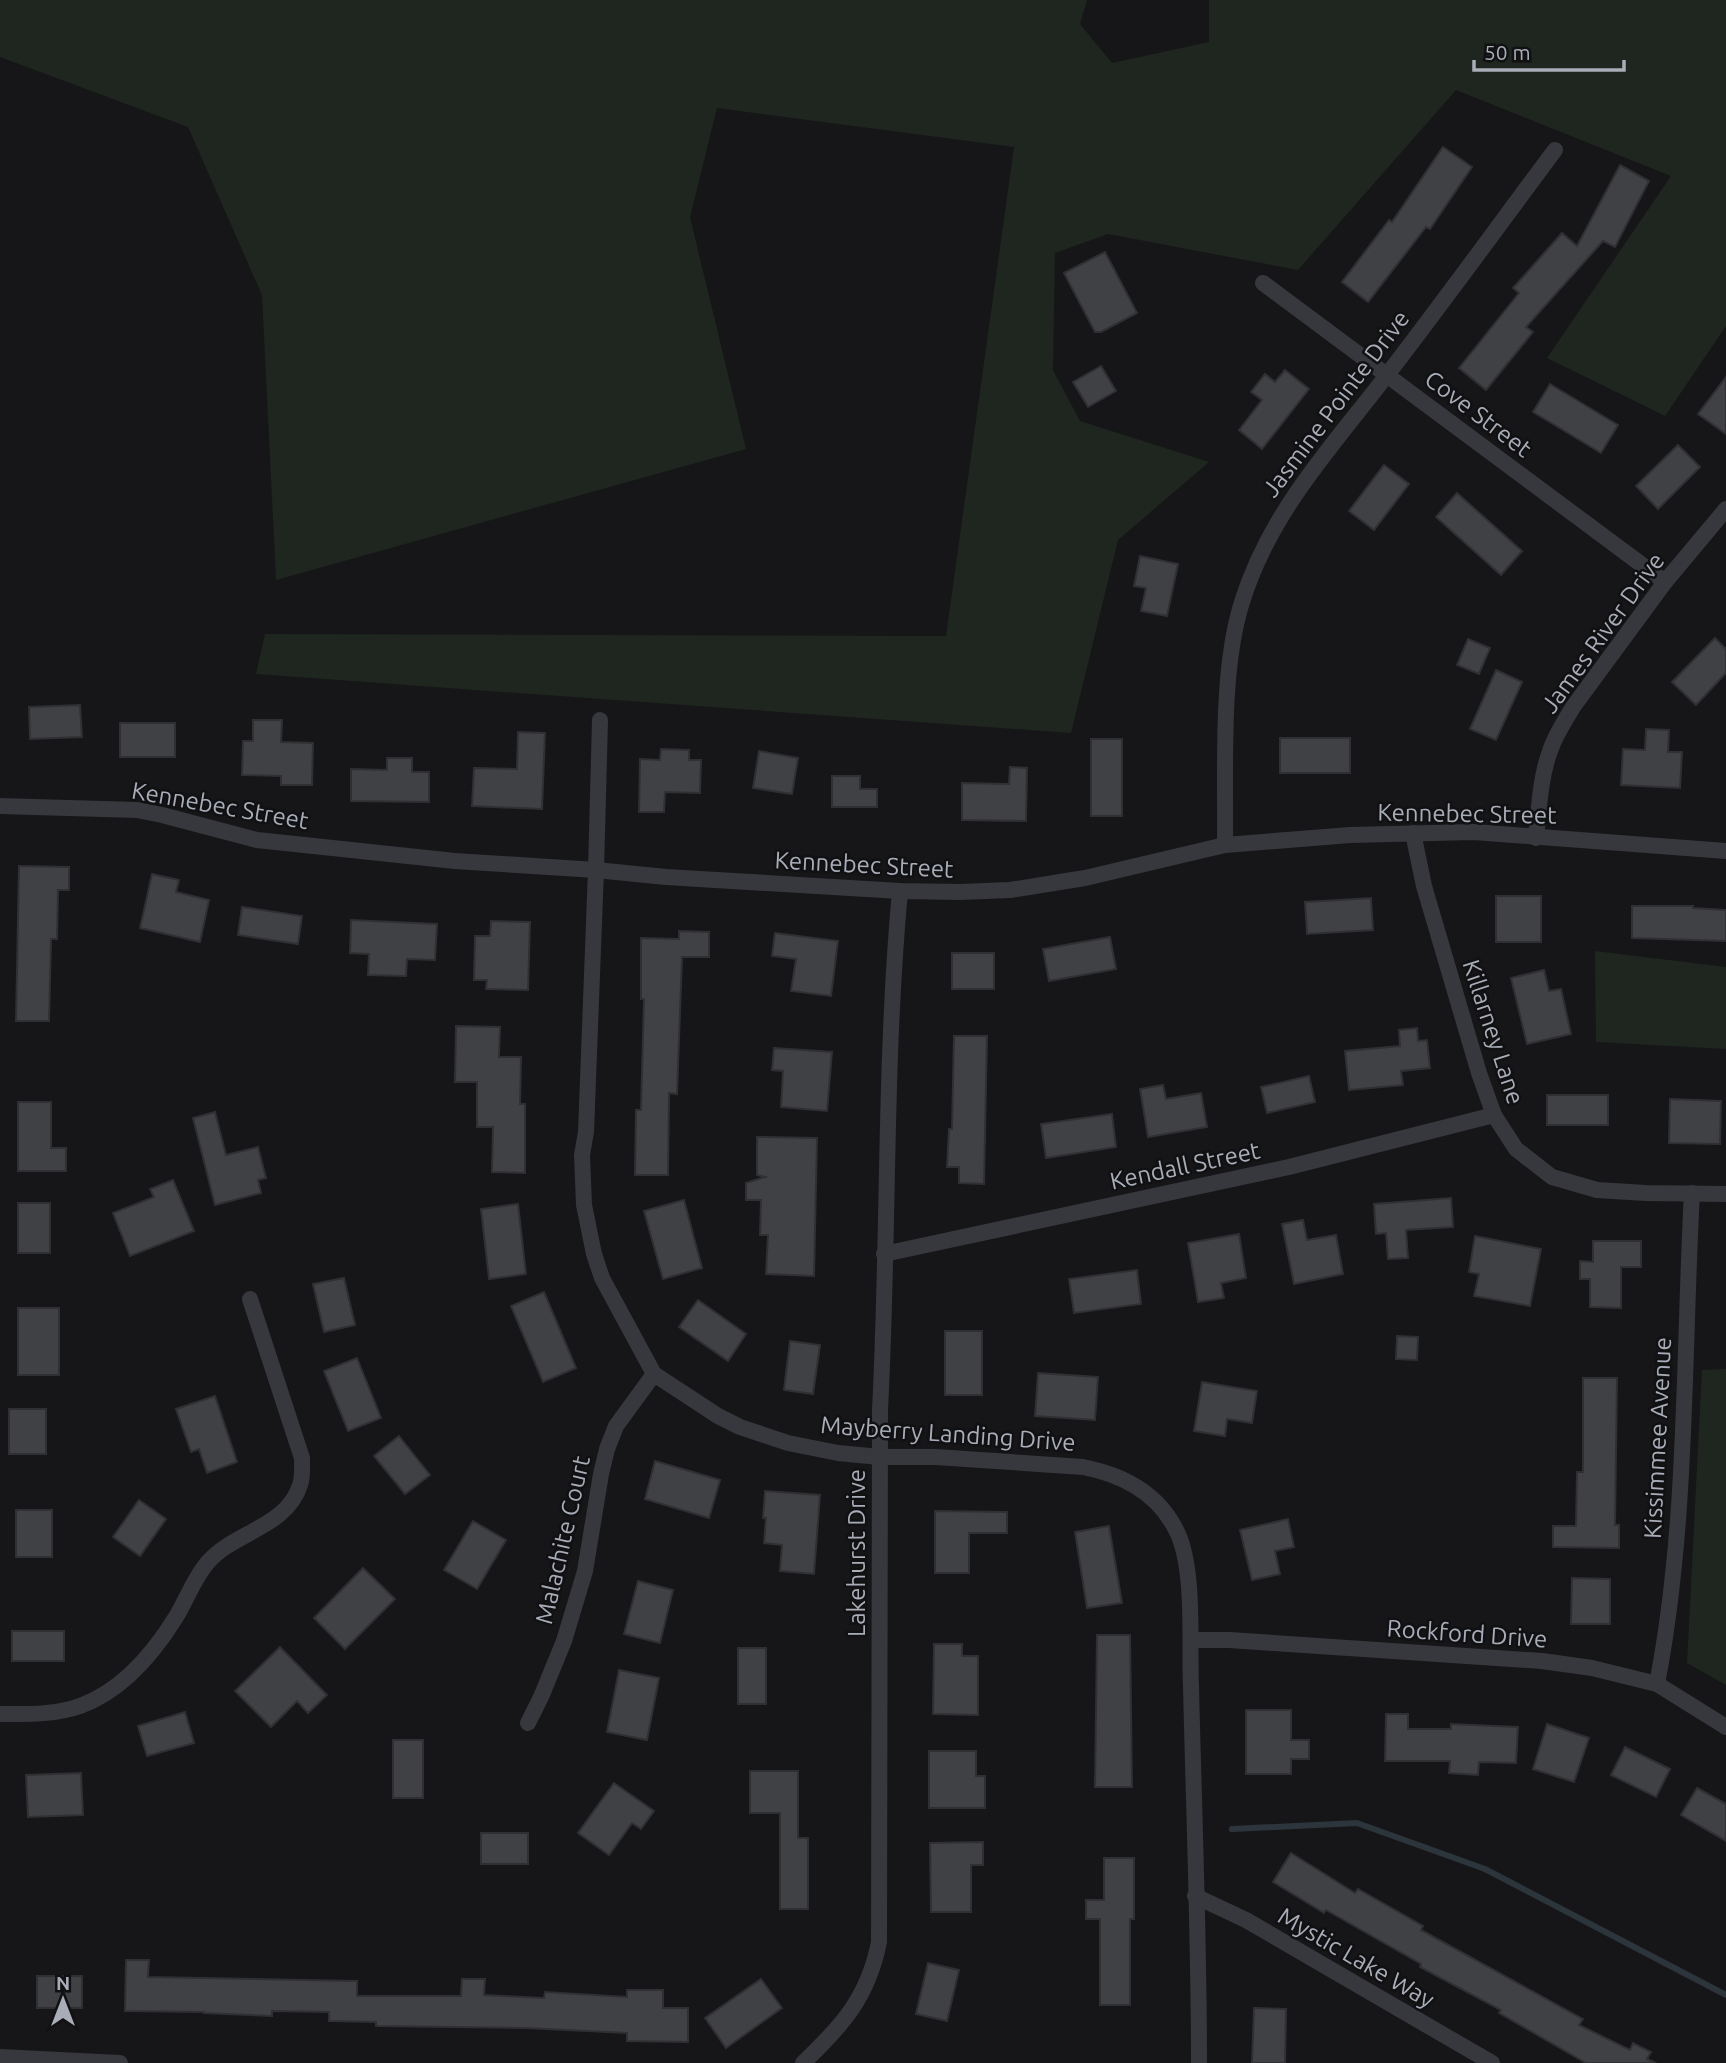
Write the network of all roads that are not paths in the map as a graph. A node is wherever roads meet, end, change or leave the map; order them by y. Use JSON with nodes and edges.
{"nodes":[{"id":1,"x":1555,"y":149,"type":"dead end"},
{"id":2,"x":1263,"y":283,"type":"dead end"},
{"id":3,"x":1387,"y":375,"type":"junction"},
{"id":4,"x":1726,"y":509,"type":"edge"},
{"id":5,"x":1665,"y":582,"type":"junction"},
{"id":6,"x":600,"y":720,"type":"dead end"},
{"id":7,"x":0,"y":806,"type":"edge"},
{"id":8,"x":1413,"y":833,"type":"junction"},
{"id":9,"x":1536,"y":838,"type":"junction"},
{"id":10,"x":1225,"y":845,"type":"junction"},
{"id":11,"x":1726,"y":851,"type":"edge"},
{"id":12,"x":596,"y":870,"type":"junction"},
{"id":13,"x":900,"y":891,"type":"junction"},
{"id":14,"x":1493,"y":1115,"type":"junction"},
{"id":15,"x":1692,"y":1193,"type":"junction"},
{"id":16,"x":1726,"y":1194,"type":"edge"},
{"id":17,"x":884,"y":1254,"type":"junction"},
{"id":18,"x":250,"y":1299,"type":"dead end"},
{"id":19,"x":654,"y":1374,"type":"junction"},
{"id":20,"x":880,"y":1457,"type":"junction"},
{"id":21,"x":1191,"y":1640,"type":"junction"},
{"id":22,"x":1657,"y":1684,"type":"junction"},
{"id":23,"x":0,"y":1714,"type":"edge"},
{"id":24,"x":528,"y":1723,"type":"dead end"},
{"id":25,"x":1726,"y":1727,"type":"edge"},
{"id":26,"x":1195,"y":1896,"type":"junction"},
{"id":27,"x":0,"y":2057,"type":"edge"},
{"id":28,"x":120,"y":2063,"type":"edge"},
{"id":29,"x":803,"y":2063,"type":"edge"},
{"id":30,"x":1199,"y":2063,"type":"edge"},
{"id":31,"x":1492,"y":2063,"type":"edge"}],
"edges":[{"from":1,"to":3,"type":"street","name":"Jasmine Pointe Drive"},
{"from":2,"to":3,"type":"street","name":"Cove Street"},
{"from":3,"to":5,"type":"street","name":"Cove Street"},
{"from":3,"to":10,"type":"street","name":"Jasmine Pointe Drive"},
{"from":4,"to":5,"type":"street","name":"James River Drive"},
{"from":5,"to":9,"type":"street","name":"James River Drive"},
{"from":6,"to":12,"type":"street","name":"Mayberry Landing Drive"},
{"from":7,"to":12,"type":"street","name":"Kennebec Street"},
{"from":8,"to":9,"type":"street","name":"Kennebec Street"},
{"from":8,"to":10,"type":"street","name":"Kennebec Street"},
{"from":8,"to":14,"type":"street","name":"Killarney Lane"},
{"from":9,"to":11,"type":"street","name":"Kennebec Street"},
{"from":10,"to":13,"type":"street","name":"Kennebec Street"},
{"from":12,"to":13,"type":"street","name":"Kennebec Street"},
{"from":12,"to":19,"type":"street","name":"Mayberry Landing Drive"},
{"from":13,"to":17,"type":"street","name":"Lakehurst Drive"},
{"from":14,"to":15,"type":"street","name":"Killarney Lane"},
{"from":14,"to":17,"type":"street","name":"Kendall Street"},
{"from":15,"to":16,"type":"street","name":"Killarney Lane"},
{"from":15,"to":22,"type":"street","name":"Kissimmee Avenue"},
{"from":17,"to":20,"type":"street","name":"Lakehurst Drive"},
{"from":18,"to":23,"type":"street"},
{"from":19,"to":20,"type":"street","name":"Mayberry Landing Drive"},
{"from":19,"to":24,"type":"street","name":"Malachite Court"},
{"from":20,"to":21,"type":"street","name":"Mayberry Landing Drive"},
{"from":20,"to":29,"type":"street","name":"Lakehurst Drive"},
{"from":21,"to":22,"type":"street","name":"Rockford Drive"},
{"from":21,"to":26,"type":"street","name":"Mayberry Landing Drive"},
{"from":22,"to":25,"type":"street","name":"Rockford Drive"},
{"from":26,"to":30,"type":"street","name":"Mayberry Landing Drive"},
{"from":26,"to":31,"type":"street","name":"Mystic Lake Way"},
{"from":27,"to":28,"type":"street"}]}
